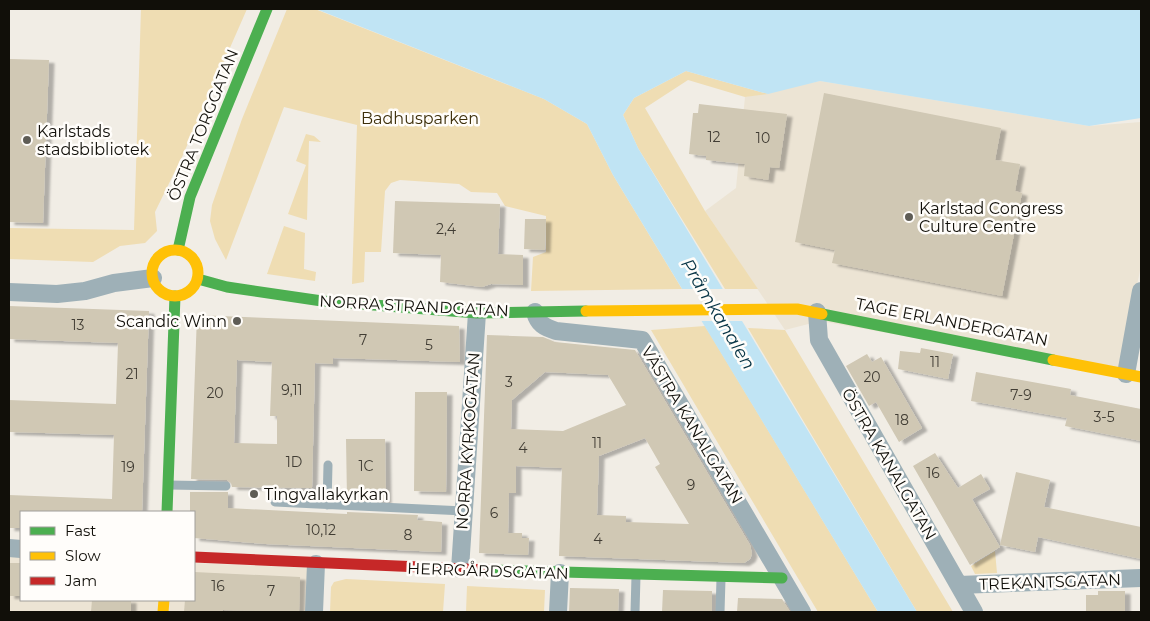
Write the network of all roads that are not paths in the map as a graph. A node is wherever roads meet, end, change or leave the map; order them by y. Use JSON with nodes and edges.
{"nodes":[{"id":1,"x":266,"y":11,"type":"edge"},
{"id":2,"x":178,"y":250,"type":"junction"},
{"id":3,"x":153,"y":278,"type":"junction"},
{"id":4,"x":198,"y":279,"type":"junction"},
{"id":5,"x":1141,"y":291,"type":"edge"},
{"id":6,"x":9,"y":292,"type":"edge"},
{"id":7,"x":175,"y":296,"type":"junction"},
{"id":8,"x":756,"y":308,"type":"joint"},
{"id":9,"x":535,"y":312,"type":"junction"},
{"id":10,"x":818,"y":312,"type":"junction"},
{"id":11,"x":477,"y":313,"type":"junction"},
{"id":12,"x":1134,"y":375,"type":"edge"},
{"id":13,"x":328,"y":465,"type":"dead end"},
{"id":14,"x":168,"y":484,"type":"junction"},
{"id":15,"x":226,"y":486,"type":"dead end"},
{"id":16,"x":275,"y":502,"type":"dead end"},
{"id":17,"x":327,"y":505,"type":"junction"},
{"id":18,"x":167,"y":511,"type":"edge"},
{"id":19,"x":464,"y":511,"type":"junction"},
{"id":20,"x":195,"y":557,"type":"edge"},
{"id":21,"x":316,"y":564,"type":"junction"},
{"id":22,"x":460,"y":569,"type":"junction"},
{"id":23,"x":560,"y":574,"type":"junction"},
{"id":24,"x":636,"y":576,"type":"junction"},
{"id":25,"x":782,"y":578,"type":"junction"},
{"id":26,"x":1141,"y":578,"type":"edge"},
{"id":27,"x":721,"y":579,"type":"junction"},
{"id":28,"x":959,"y":585,"type":"junction"},
{"id":29,"x":314,"y":612,"type":"edge"},
{"id":30,"x":558,"y":612,"type":"edge"},
{"id":31,"x":635,"y":612,"type":"edge"},
{"id":32,"x":720,"y":612,"type":"edge"},
{"id":33,"x":802,"y":612,"type":"edge"},
{"id":34,"x":974,"y":612,"type":"edge"}],
"edges":[{"from":1,"to":2,"type":"street","name":"ÖSTRA TORGGATAN"},
{"from":2,"to":3,"type":"street"},
{"from":2,"to":4,"type":"street"},
{"from":3,"to":6,"type":"street"},
{"from":3,"to":7,"type":"street"},
{"from":4,"to":7,"type":"street"},
{"from":4,"to":11,"type":"street","name":"NORRA STRANDGATAN"},
{"from":5,"to":12,"type":"street"},
{"from":7,"to":14,"type":"street"},
{"from":8,"to":9,"type":"street","name":"NORRA STRANDGATAN"},
{"from":8,"to":10,"type":"street","name":"TAGE ERLANDERGATAN"},
{"from":9,"to":11,"type":"street","name":"NORRA STRANDGATAN"},
{"from":9,"to":25,"type":"street","name":"VÄSTRA KANALGATAN"},
{"from":10,"to":12,"type":"street","name":"TAGE ERLANDERGATAN"},
{"from":10,"to":28,"type":"street","name":"ÖSTRA KANALGATAN"},
{"from":11,"to":19,"type":"street","name":"NORRA KYRKOGATAN"},
{"from":13,"to":17,"type":"lane"},
{"from":14,"to":15,"type":"lane"},
{"from":14,"to":18,"type":"street"},
{"from":16,"to":17,"type":"lane"},
{"from":17,"to":19,"type":"lane"},
{"from":19,"to":22,"type":"street","name":"NORRA KYRKOGATAN"},
{"from":20,"to":21,"type":"street","name":"HERRGÅRDSGATAN"},
{"from":21,"to":22,"type":"street","name":"HERRGÅRDSGATAN"},
{"from":21,"to":29,"type":"street"},
{"from":22,"to":23,"type":"street","name":"HERRGÅRDSGATAN"},
{"from":23,"to":24,"type":"street","name":"HERRGÅRDSGATAN"},
{"from":23,"to":30,"type":"street"},
{"from":24,"to":27,"type":"street","name":"HERRGÅRDSGATAN"},
{"from":24,"to":31,"type":"lane"},
{"from":25,"to":27,"type":"street","name":"HERRGÅRDSGATAN"},
{"from":25,"to":33,"type":"street","name":"VÄSTRA KANALGATAN"},
{"from":26,"to":28,"type":"street","name":"TREKANTSGATAN"},
{"from":27,"to":32,"type":"lane"},
{"from":28,"to":34,"type":"street","name":"ÖSTRA KANALGATAN"}]}
